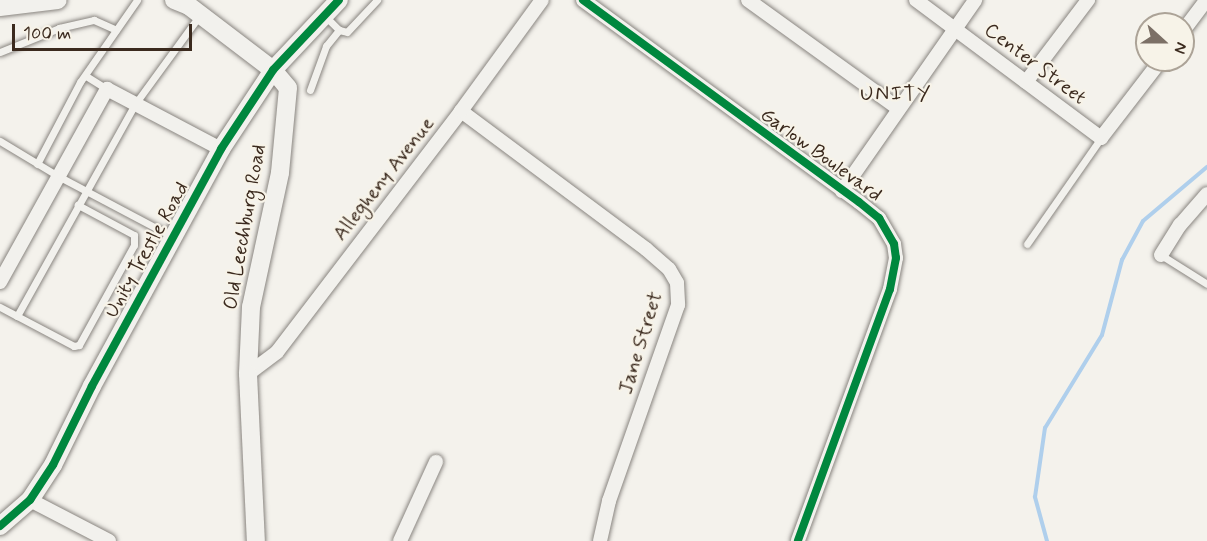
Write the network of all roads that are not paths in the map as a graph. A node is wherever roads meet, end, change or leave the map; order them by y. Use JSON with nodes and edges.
{"nodes":[{"id":1,"x":52,"y":0,"type":"edge"},
{"id":2,"x":137,"y":0,"type":"edge"},
{"id":3,"x":339,"y":0,"type":"edge"},
{"id":4,"x":377,"y":0,"type":"edge"},
{"id":5,"x":542,"y":0,"type":"edge"},
{"id":6,"x":583,"y":0,"type":"edge"},
{"id":7,"x":748,"y":0,"type":"edge"},
{"id":8,"x":916,"y":0,"type":"edge"},
{"id":9,"x":975,"y":0,"type":"edge"},
{"id":10,"x":1088,"y":0,"type":"edge"},
{"id":11,"x":1206,"y":0,"type":"edge"},
{"id":12,"x":189,"y":5,"type":"edge"},
{"id":13,"x":0,"y":7,"type":"edge"},
{"id":14,"x":325,"y":15,"type":"junction"},
{"id":15,"x":1195,"y":15,"type":"edge"},
{"id":16,"x":954,"y":28,"type":"junction"},
{"id":17,"x":116,"y":30,"type":"junction"},
{"id":18,"x":339,"y":30,"type":"junction"},
{"id":19,"x":0,"y":52,"type":"edge"},
{"id":20,"x":273,"y":70,"type":"junction"},
{"id":21,"x":1152,"y":72,"type":"edge"},
{"id":22,"x":86,"y":76,"type":"junction"},
{"id":23,"x":1026,"y":82,"type":"junction"},
{"id":24,"x":106,"y":89,"type":"junction"},
{"id":25,"x":310,"y":90,"type":"dead end"},
{"id":26,"x":135,"y":104,"type":"junction"},
{"id":27,"x":898,"y":108,"type":"junction"},
{"id":28,"x":461,"y":111,"type":"junction"},
{"id":29,"x":1101,"y":138,"type":"junction"},
{"id":30,"x":0,"y":141,"type":"edge"},
{"id":31,"x":221,"y":149,"type":"junction"},
{"id":32,"x":37,"y":164,"type":"junction"},
{"id":33,"x":58,"y":176,"type":"junction"},
{"id":34,"x":86,"y":191,"type":"junction"},
{"id":35,"x":842,"y":191,"type":"junction"},
{"id":36,"x":1207,"y":194,"type":"edge"},
{"id":37,"x":78,"y":205,"type":"junction"},
{"id":38,"x":173,"y":237,"type":"junction"},
{"id":39,"x":1027,"y":244,"type":"dead end"},
{"id":40,"x":1161,"y":255,"type":"joint"},
{"id":41,"x":0,"y":282,"type":"edge"},
{"id":42,"x":1207,"y":284,"type":"edge"},
{"id":43,"x":0,"y":307,"type":"edge"},
{"id":44,"x":17,"y":316,"type":"junction"},
{"id":45,"x":248,"y":374,"type":"junction"},
{"id":46,"x":436,"y":462,"type":"dead end"},
{"id":47,"x":30,"y":500,"type":"junction"},
{"id":48,"x":0,"y":526,"type":"edge"},
{"id":49,"x":109,"y":541,"type":"edge"},
{"id":50,"x":256,"y":541,"type":"edge"},
{"id":51,"x":400,"y":541,"type":"edge"},
{"id":52,"x":600,"y":541,"type":"edge"},
{"id":53,"x":798,"y":541,"type":"edge"}],
"edges":[{"from":1,"to":13,"type":"street"},
{"from":2,"to":17,"type":"lane"},
{"from":3,"to":14,"type":"street","name":"Unity Trestle Road"},
{"from":4,"to":18,"type":"lane"},
{"from":5,"to":28,"type":"street","name":"Allegheny Avenue"},
{"from":6,"to":35,"type":"street","name":"Garlow Boulevard"},
{"from":7,"to":27,"type":"street"},
{"from":8,"to":16,"type":"street","name":"Center Street"},
{"from":9,"to":16,"type":"street"},
{"from":10,"to":23,"type":"street"},
{"from":11,"to":15,"type":"street"},
{"from":12,"to":20,"type":"street"},
{"from":12,"to":26,"type":"lane"},
{"from":14,"to":18,"type":"lane"},
{"from":14,"to":20,"type":"street","name":"Unity Trestle Road"},
{"from":16,"to":23,"type":"street","name":"Center Street"},
{"from":16,"to":27,"type":"street"},
{"from":17,"to":19,"type":"lane"},
{"from":17,"to":22,"type":"lane"},
{"from":18,"to":25,"type":"lane"},
{"from":20,"to":31,"type":"street","name":"Unity Trestle Road"},
{"from":20,"to":45,"type":"street","name":"Old Leechburg Road"},
{"from":21,"to":29,"type":"street"},
{"from":22,"to":24,"type":"lane"},
{"from":22,"to":32,"type":"lane"},
{"from":23,"to":29,"type":"street","name":"Center Street"},
{"from":24,"to":26,"type":"street"},
{"from":24,"to":33,"type":"street"},
{"from":26,"to":31,"type":"street"},
{"from":26,"to":34,"type":"lane"},
{"from":27,"to":35,"type":"street"},
{"from":28,"to":45,"type":"street","name":"Allegheny Avenue"},
{"from":28,"to":52,"type":"street","name":"Jane Street"},
{"from":29,"to":39,"type":"lane"},
{"from":30,"to":32,"type":"lane"},
{"from":31,"to":38,"type":"street","name":"Unity Trestle Road"},
{"from":32,"to":33,"type":"lane"},
{"from":33,"to":34,"type":"lane"},
{"from":33,"to":41,"type":"street"},
{"from":34,"to":37,"type":"lane"},
{"from":34,"to":38,"type":"lane"},
{"from":35,"to":53,"type":"street","name":"Garlow Boulevard"},
{"from":36,"to":40,"type":"street"},
{"from":37,"to":44,"type":"lane"},
{"from":37,"to":44,"type":"lane"},
{"from":38,"to":47,"type":"street","name":"Unity Trestle Road"},
{"from":40,"to":42,"type":"lane"},
{"from":43,"to":44,"type":"lane"},
{"from":45,"to":50,"type":"street","name":"Old Leechburg Road"},
{"from":46,"to":51,"type":"street"},
{"from":47,"to":48,"type":"street","name":"Unity Trestle Road"},
{"from":47,"to":49,"type":"street"}]}
